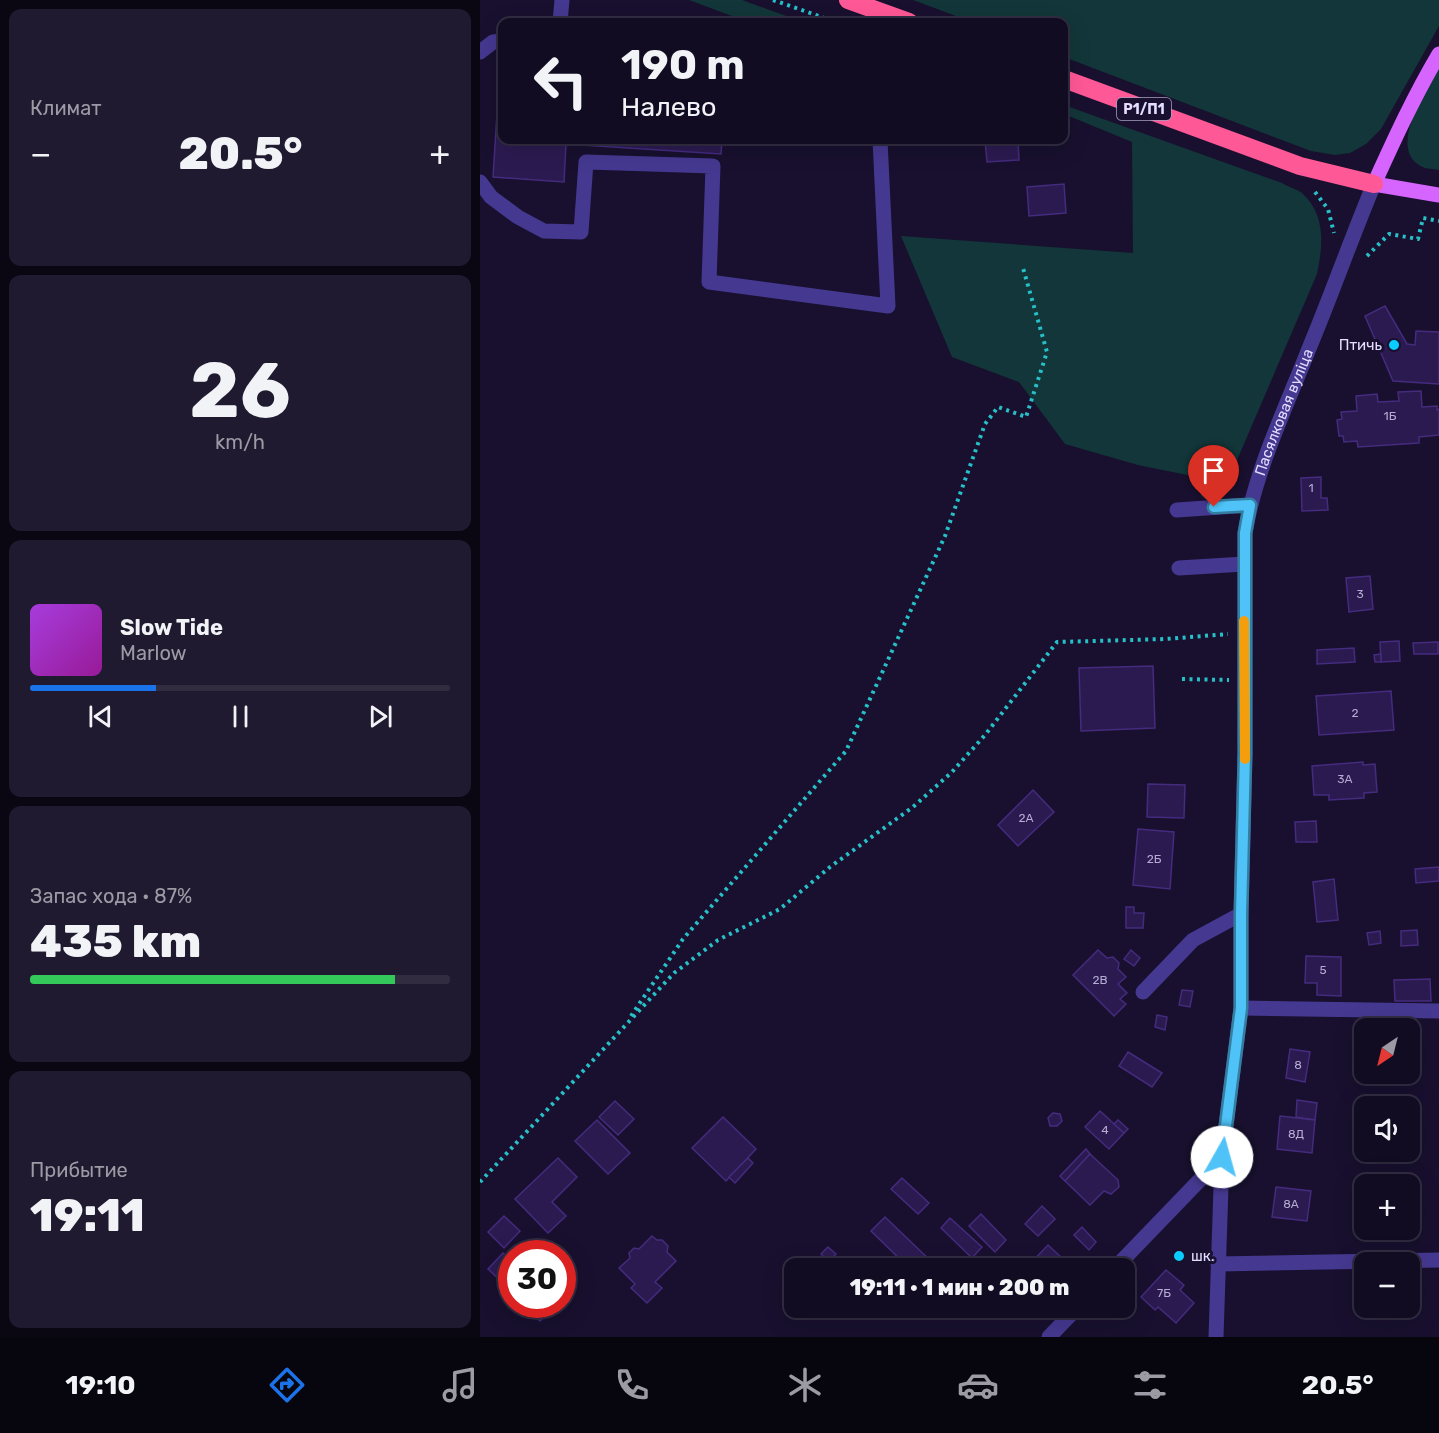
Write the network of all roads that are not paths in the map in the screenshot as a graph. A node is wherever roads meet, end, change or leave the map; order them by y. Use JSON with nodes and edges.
{"nodes":[{"id":1,"x":562,"y":0,"type":"edge"},
{"id":2,"x":848,"y":0,"type":"edge"},
{"id":3,"x":560,"y":18,"type":"edge"},
{"id":4,"x":898,"y":18,"type":"edge"},
{"id":5,"x":498,"y":41,"type":"edge"},
{"id":6,"x":480,"y":52,"type":"edge"},
{"id":7,"x":1439,"y":54,"type":"edge"},
{"id":8,"x":1068,"y":80,"type":"edge"},
{"id":9,"x":880,"y":144,"type":"edge"},
{"id":10,"x":480,"y":182,"type":"edge"},
{"id":11,"x":1374,"y":184,"type":"junction"},
{"id":12,"x":1439,"y":195,"type":"edge"},
{"id":13,"x":1250,"y":505,"type":"junction"},
{"id":14,"x":1177,"y":510,"type":"dead end"},
{"id":15,"x":1244,"y":564,"type":"junction"},
{"id":16,"x":1179,"y":568,"type":"dead end"},
{"id":17,"x":1241,"y":914,"type":"junction"},
{"id":18,"x":1143,"y":992,"type":"dead end"},
{"id":19,"x":1241,"y":1008,"type":"junction"},
{"id":20,"x":1439,"y":1011,"type":"edge"},
{"id":21,"x":1222,"y":1157,"type":"junction"},
{"id":22,"x":1125,"y":1258,"type":"edge"},
{"id":23,"x":1439,"y":1260,"type":"edge"},
{"id":24,"x":1218,"y":1264,"type":"junction"},
{"id":25,"x":1067,"y":1318,"type":"edge"},
{"id":26,"x":1049,"y":1337,"type":"edge"},
{"id":27,"x":1216,"y":1337,"type":"edge"}],
"edges":[{"from":1,"to":3,"type":"street"},
{"from":2,"to":4,"type":"highway"},
{"from":5,"to":6,"type":"street"},
{"from":7,"to":11,"type":"main road"},
{"from":8,"to":11,"type":"highway","number":"Р1/П1"},
{"from":9,"to":10,"type":"street"},
{"from":11,"to":12,"type":"main road","number":"Р1/П1"},
{"from":11,"to":13,"type":"street","name":"Пасялковая вуліца"},
{"from":13,"to":14,"type":"street"},
{"from":13,"to":15,"type":"street","name":"Пасялковая вуліца"},
{"from":15,"to":16,"type":"street"},
{"from":15,"to":17,"type":"street","name":"Пасялковая вуліца"},
{"from":17,"to":18,"type":"street"},
{"from":17,"to":19,"type":"street","name":"Пасялковая вуліца"},
{"from":19,"to":20,"type":"street"},
{"from":19,"to":21,"type":"street","name":"Пасялковая вуліца"},
{"from":21,"to":22,"type":"street"},
{"from":21,"to":24,"type":"street","name":"Пасялковая вуліца"},
{"from":23,"to":24,"type":"street"},
{"from":24,"to":27,"type":"street","name":"Пасялковая вуліца"},
{"from":25,"to":26,"type":"street"}]}
